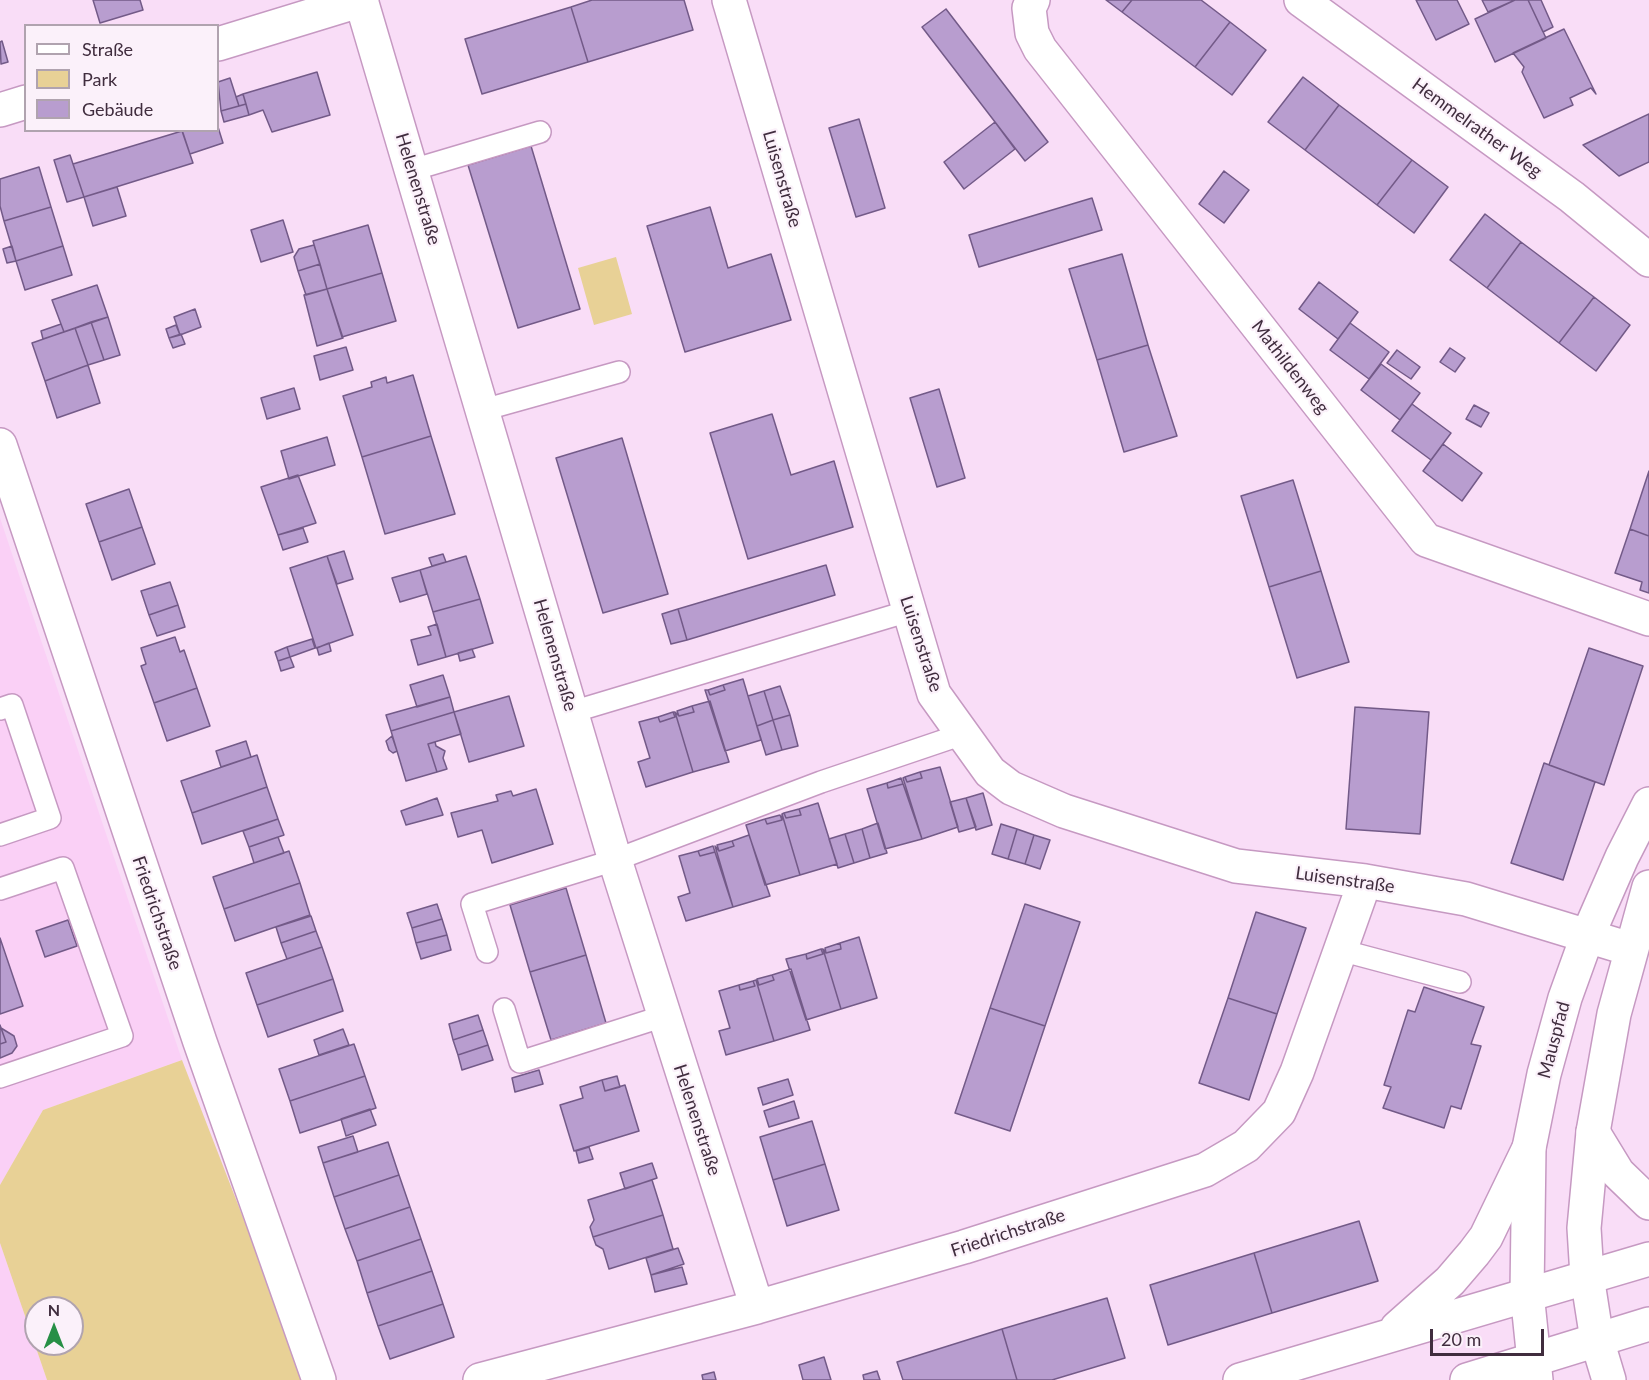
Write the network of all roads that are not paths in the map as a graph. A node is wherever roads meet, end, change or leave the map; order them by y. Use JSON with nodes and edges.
{"nodes":[{"id":1,"x":361,"y":0,"type":"edge"},
{"id":2,"x":729,"y":0,"type":"edge"},
{"id":3,"x":1033,"y":0,"type":"edge"},
{"id":4,"x":1301,"y":0,"type":"edge"},
{"id":5,"x":219,"y":44,"type":"edge"},
{"id":6,"x":24,"y":103,"type":"edge"},
{"id":7,"x":0,"y":110,"type":"edge"},
{"id":8,"x":540,"y":132,"type":"dead end"},
{"id":9,"x":412,"y":170,"type":"junction"},
{"id":10,"x":1649,"y":261,"type":"edge"},
{"id":11,"x":619,"y":372,"type":"dead end"},
{"id":12,"x":483,"y":410,"type":"junction"},
{"id":13,"x":0,"y":445,"type":"edge"},
{"id":14,"x":909,"y":610,"type":"junction"},
{"id":15,"x":1649,"y":619,"type":"edge"},
{"id":16,"x":0,"y":709,"type":"edge"},
{"id":17,"x":572,"y":712,"type":"junction"},
{"id":18,"x":963,"y":734,"type":"junction"},
{"id":19,"x":1649,"y":804,"type":"edge"},
{"id":20,"x":0,"y":836,"type":"edge"},
{"id":21,"x":615,"y":860,"type":"junction"},
{"id":22,"x":1365,"y":881,"type":"junction"},
{"id":23,"x":1649,"y":887,"type":"edge"},
{"id":24,"x":0,"y":889,"type":"edge"},
{"id":25,"x":1587,"y":937,"type":"junction"},
{"id":26,"x":1630,"y":949,"type":"junction"},
{"id":27,"x":1340,"y":950,"type":"junction"},
{"id":28,"x":487,"y":952,"type":"dead end"},
{"id":29,"x":1460,"y":982,"type":"dead end"},
{"id":30,"x":504,"y":1009,"type":"dead end"},
{"id":31,"x":664,"y":1016,"type":"junction"},
{"id":32,"x":0,"y":1077,"type":"edge"},
{"id":33,"x":1593,"y":1132,"type":"junction"},
{"id":34,"x":1529,"y":1148,"type":"junction"},
{"id":35,"x":1649,"y":1203,"type":"edge"},
{"id":36,"x":1649,"y":1259,"type":"edge"},
{"id":37,"x":1587,"y":1276,"type":"junction"},
{"id":38,"x":1527,"y":1293,"type":"junction"},
{"id":39,"x":757,"y":1307,"type":"junction"},
{"id":40,"x":1649,"y":1324,"type":"edge"},
{"id":41,"x":1390,"y":1334,"type":"junction"},
{"id":42,"x":1597,"y":1340,"type":"junction"},
{"id":43,"x":1534,"y":1369,"type":"edge"},
{"id":44,"x":319,"y":1380,"type":"edge"},
{"id":45,"x":480,"y":1380,"type":"edge"},
{"id":46,"x":1240,"y":1380,"type":"edge"},
{"id":47,"x":1467,"y":1380,"type":"edge"},
{"id":48,"x":1609,"y":1380,"type":"edge"}],
"edges":[{"from":1,"to":5,"type":"street"},
{"from":1,"to":9,"type":"street","name":"Helenenstraße"},
{"from":2,"to":14,"type":"street","name":"Luisenstraße"},
{"from":3,"to":15,"type":"street","name":"Mathildenweg"},
{"from":4,"to":10,"type":"street","name":"Hemmelrather Weg"},
{"from":6,"to":7,"type":"street"},
{"from":8,"to":9,"type":"lane"},
{"from":9,"to":12,"type":"street","name":"Helenenstraße"},
{"from":11,"to":12,"type":"lane"},
{"from":12,"to":17,"type":"street","name":"Helenenstraße"},
{"from":13,"to":44,"type":"street","name":"Friedrichstraße"},
{"from":14,"to":17,"type":"lane"},
{"from":14,"to":18,"type":"street","name":"Luisenstraße"},
{"from":16,"to":20,"type":"lane"},
{"from":17,"to":21,"type":"street","name":"Helenenstraße"},
{"from":18,"to":21,"type":"lane"},
{"from":18,"to":22,"type":"street","name":"Luisenstraße"},
{"from":19,"to":25,"type":"street","name":"Mauspfad"},
{"from":21,"to":28,"type":"lane"},
{"from":21,"to":31,"type":"street","name":"Helenenstraße"},
{"from":22,"to":25,"type":"street","name":"Luisenstraße"},
{"from":22,"to":27,"type":"street","name":"Friedrichstraße"},
{"from":23,"to":26,"type":"street"},
{"from":24,"to":32,"type":"lane"},
{"from":25,"to":26,"type":"street","name":"Luisenstraße"},
{"from":25,"to":34,"type":"street","name":"Mauspfad"},
{"from":26,"to":33,"type":"street"},
{"from":27,"to":29,"type":"lane"},
{"from":27,"to":39,"type":"street","name":"Friedrichstraße"},
{"from":30,"to":31,"type":"lane"},
{"from":31,"to":39,"type":"street","name":"Helenenstraße"},
{"from":33,"to":35,"type":"street"},
{"from":33,"to":37,"type":"street"},
{"from":34,"to":38,"type":"street","name":"Mauspfad"},
{"from":34,"to":41,"type":"street"},
{"from":36,"to":37,"type":"street"},
{"from":37,"to":38,"type":"street"},
{"from":37,"to":42,"type":"street"},
{"from":38,"to":41,"type":"street"},
{"from":38,"to":43,"type":"street","name":"Mauspfad"},
{"from":39,"to":45,"type":"street","name":"Friedrichstraße"},
{"from":40,"to":42,"type":"street"},
{"from":41,"to":46,"type":"street"},
{"from":42,"to":43,"type":"street"},
{"from":42,"to":48,"type":"street"},
{"from":43,"to":47,"type":"street"}]}
